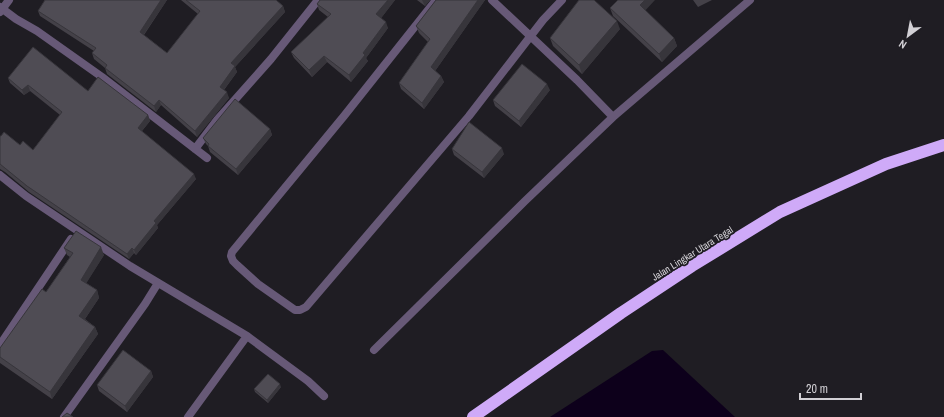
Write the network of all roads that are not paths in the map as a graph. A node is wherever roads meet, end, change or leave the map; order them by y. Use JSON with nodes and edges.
{"nodes":[{"id":1,"x":9,"y":0,"type":"edge"},
{"id":2,"x":318,"y":0,"type":"edge"},
{"id":3,"x":436,"y":0,"type":"edge"},
{"id":4,"x":492,"y":0,"type":"edge"},
{"id":5,"x":562,"y":0,"type":"edge"},
{"id":6,"x":750,"y":0,"type":"edge"},
{"id":7,"x":1,"y":9,"type":"edge"},
{"id":8,"x":530,"y":36,"type":"junction"},
{"id":9,"x":613,"y":117,"type":"junction"},
{"id":10,"x":944,"y":145,"type":"edge"},
{"id":11,"x":195,"y":149,"type":"junction"},
{"id":12,"x":207,"y":158,"type":"dead end"},
{"id":13,"x":1,"y":177,"type":"edge"},
{"id":14,"x":77,"y":230,"type":"junction"},
{"id":15,"x":158,"y":283,"type":"junction"},
{"id":16,"x":247,"y":336,"type":"junction"},
{"id":17,"x":0,"y":345,"type":"edge"},
{"id":18,"x":374,"y":350,"type":"dead end"},
{"id":19,"x":324,"y":396,"type":"dead end"},
{"id":20,"x":64,"y":417,"type":"edge"},
{"id":21,"x":188,"y":417,"type":"edge"},
{"id":22,"x":473,"y":417,"type":"edge"}],
"edges":[{"from":1,"to":7,"type":"street"},
{"from":2,"to":11,"type":"street"},
{"from":3,"to":8,"type":"street"},
{"from":4,"to":8,"type":"street"},
{"from":5,"to":8,"type":"street"},
{"from":6,"to":9,"type":"street"},
{"from":7,"to":11,"type":"street"},
{"from":8,"to":9,"type":"street"},
{"from":9,"to":18,"type":"street"},
{"from":10,"to":22,"type":"highway","name":"Jalan Lingkar Utara Tegal"},
{"from":11,"to":12,"type":"street"},
{"from":13,"to":14,"type":"street"},
{"from":14,"to":15,"type":"street"},
{"from":14,"to":17,"type":"street"},
{"from":15,"to":16,"type":"street"},
{"from":15,"to":20,"type":"street"},
{"from":16,"to":19,"type":"street"},
{"from":16,"to":21,"type":"street"}]}
